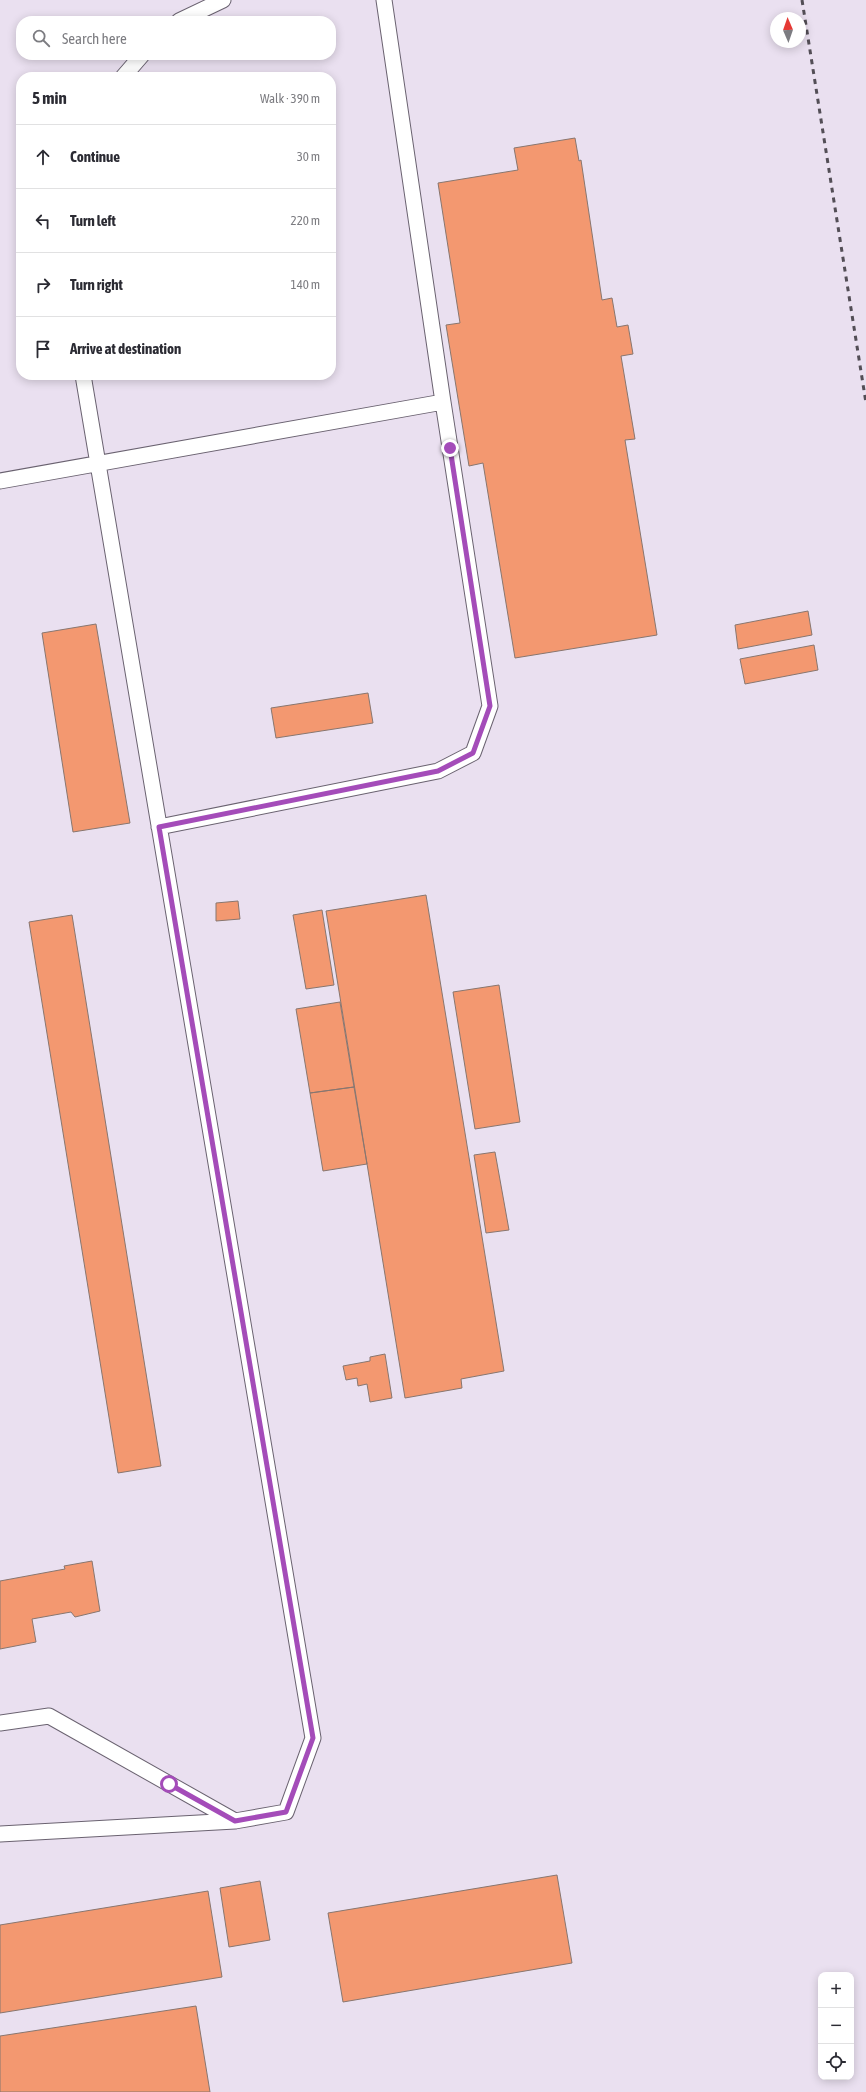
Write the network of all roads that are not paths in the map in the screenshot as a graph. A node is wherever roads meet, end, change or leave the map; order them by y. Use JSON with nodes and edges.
{"nodes":[{"id":1,"x":223,"y":0,"type":"edge"},
{"id":2,"x":384,"y":0,"type":"edge"},
{"id":3,"x":189,"y":16,"type":"edge"},
{"id":4,"x":138,"y":60,"type":"edge"},
{"id":5,"x":127,"y":72,"type":"edge"},
{"id":6,"x":84,"y":380,"type":"edge"},
{"id":7,"x":443,"y":402,"type":"junction"},
{"id":8,"x":98,"y":464,"type":"junction"},
{"id":9,"x":0,"y":481,"type":"edge"},
{"id":10,"x":159,"y":827,"type":"junction"},
{"id":11,"x":0,"y":1723,"type":"edge"},
{"id":12,"x":235,"y":1821,"type":"junction"},
{"id":13,"x":0,"y":1834,"type":"edge"}],
"edges":[{"from":1,"to":3,"type":"lane"},
{"from":2,"to":7,"type":"lane"},
{"from":4,"to":5,"type":"lane"},
{"from":6,"to":8,"type":"lane"},
{"from":7,"to":8,"type":"lane"},
{"from":7,"to":10,"type":"lane"},
{"from":8,"to":9,"type":"lane"},
{"from":8,"to":10,"type":"lane"},
{"from":10,"to":12,"type":"lane"},
{"from":11,"to":12,"type":"lane"},
{"from":12,"to":13,"type":"lane"}]}
